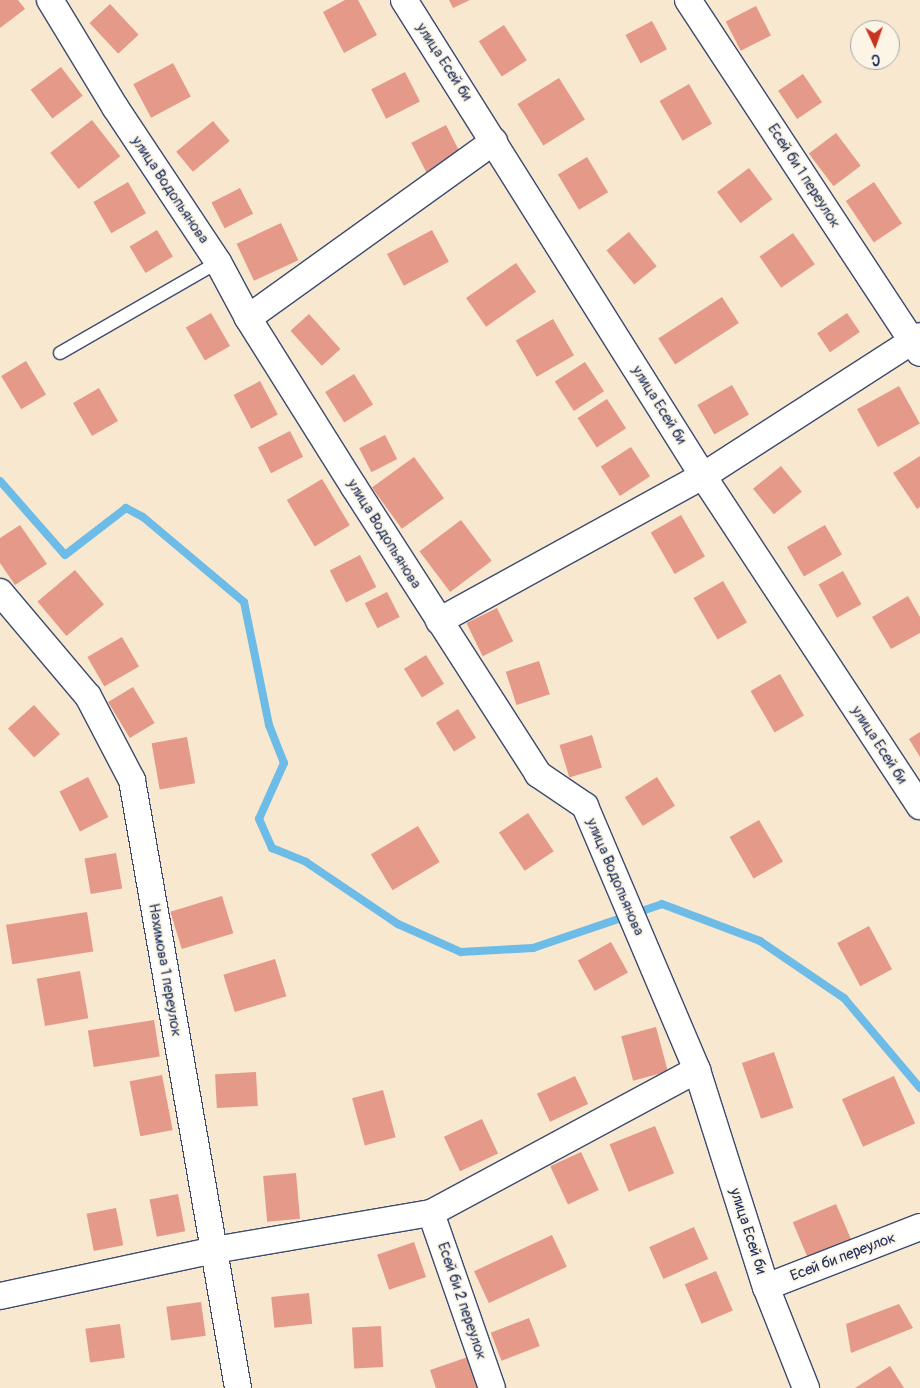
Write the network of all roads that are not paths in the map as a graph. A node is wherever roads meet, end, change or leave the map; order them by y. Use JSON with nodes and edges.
{"nodes":[{"id":1,"x":50,"y":0,"type":"edge"},
{"id":2,"x":404,"y":0,"type":"edge"},
{"id":3,"x":688,"y":0,"type":"edge"},
{"id":4,"x":494,"y":141,"type":"junction"},
{"id":5,"x":218,"y":262,"type":"junction"},
{"id":6,"x":248,"y":318,"type":"junction"},
{"id":7,"x":918,"y":343,"type":"edge"},
{"id":8,"x":60,"y":353,"type":"dead end"},
{"id":9,"x":702,"y":476,"type":"junction"},
{"id":10,"x":0,"y":592,"type":"edge"},
{"id":11,"x":439,"y":621,"type":"junction"},
{"id":12,"x":920,"y":806,"type":"edge"},
{"id":13,"x":697,"y":1070,"type":"junction"},
{"id":14,"x":431,"y":1213,"type":"junction"},
{"id":15,"x":920,"y":1227,"type":"edge"},
{"id":16,"x":214,"y":1250,"type":"junction"},
{"id":17,"x":766,"y":1286,"type":"junction"},
{"id":18,"x":0,"y":1296,"type":"edge"},
{"id":19,"x":238,"y":1388,"type":"edge"},
{"id":20,"x":492,"y":1388,"type":"edge"},
{"id":21,"x":806,"y":1388,"type":"edge"}],
"edges":[{"from":1,"to":5,"type":"street","name":"улица Водопьянова"},
{"from":2,"to":4,"type":"street","name":"улица Есей би"},
{"from":3,"to":7,"type":"street","name":"Есей би 1 переулок"},
{"from":4,"to":6,"type":"street"},
{"from":4,"to":9,"type":"street","name":"улица Есей би"},
{"from":5,"to":6,"type":"street","name":"улица Водопьянова"},
{"from":5,"to":8,"type":"lane"},
{"from":6,"to":11,"type":"street","name":"улица Водопьянова"},
{"from":7,"to":9,"type":"street"},
{"from":9,"to":11,"type":"street"},
{"from":9,"to":12,"type":"street","name":"улица Есей би"},
{"from":10,"to":16,"type":"street","name":"Нахимова 1 переулок"},
{"from":11,"to":13,"type":"street","name":"улица Водопьянова"},
{"from":13,"to":14,"type":"street"},
{"from":13,"to":17,"type":"street","name":"улица Есей би"},
{"from":14,"to":16,"type":"street"},
{"from":14,"to":20,"type":"street","name":"Есей би 2 переулок"},
{"from":15,"to":17,"type":"street","name":"Есей би переулок"},
{"from":16,"to":18,"type":"street"},
{"from":16,"to":19,"type":"street","name":"Нахимова 1 переулок"},
{"from":17,"to":21,"type":"street","name":"улица Есей би"}]}
